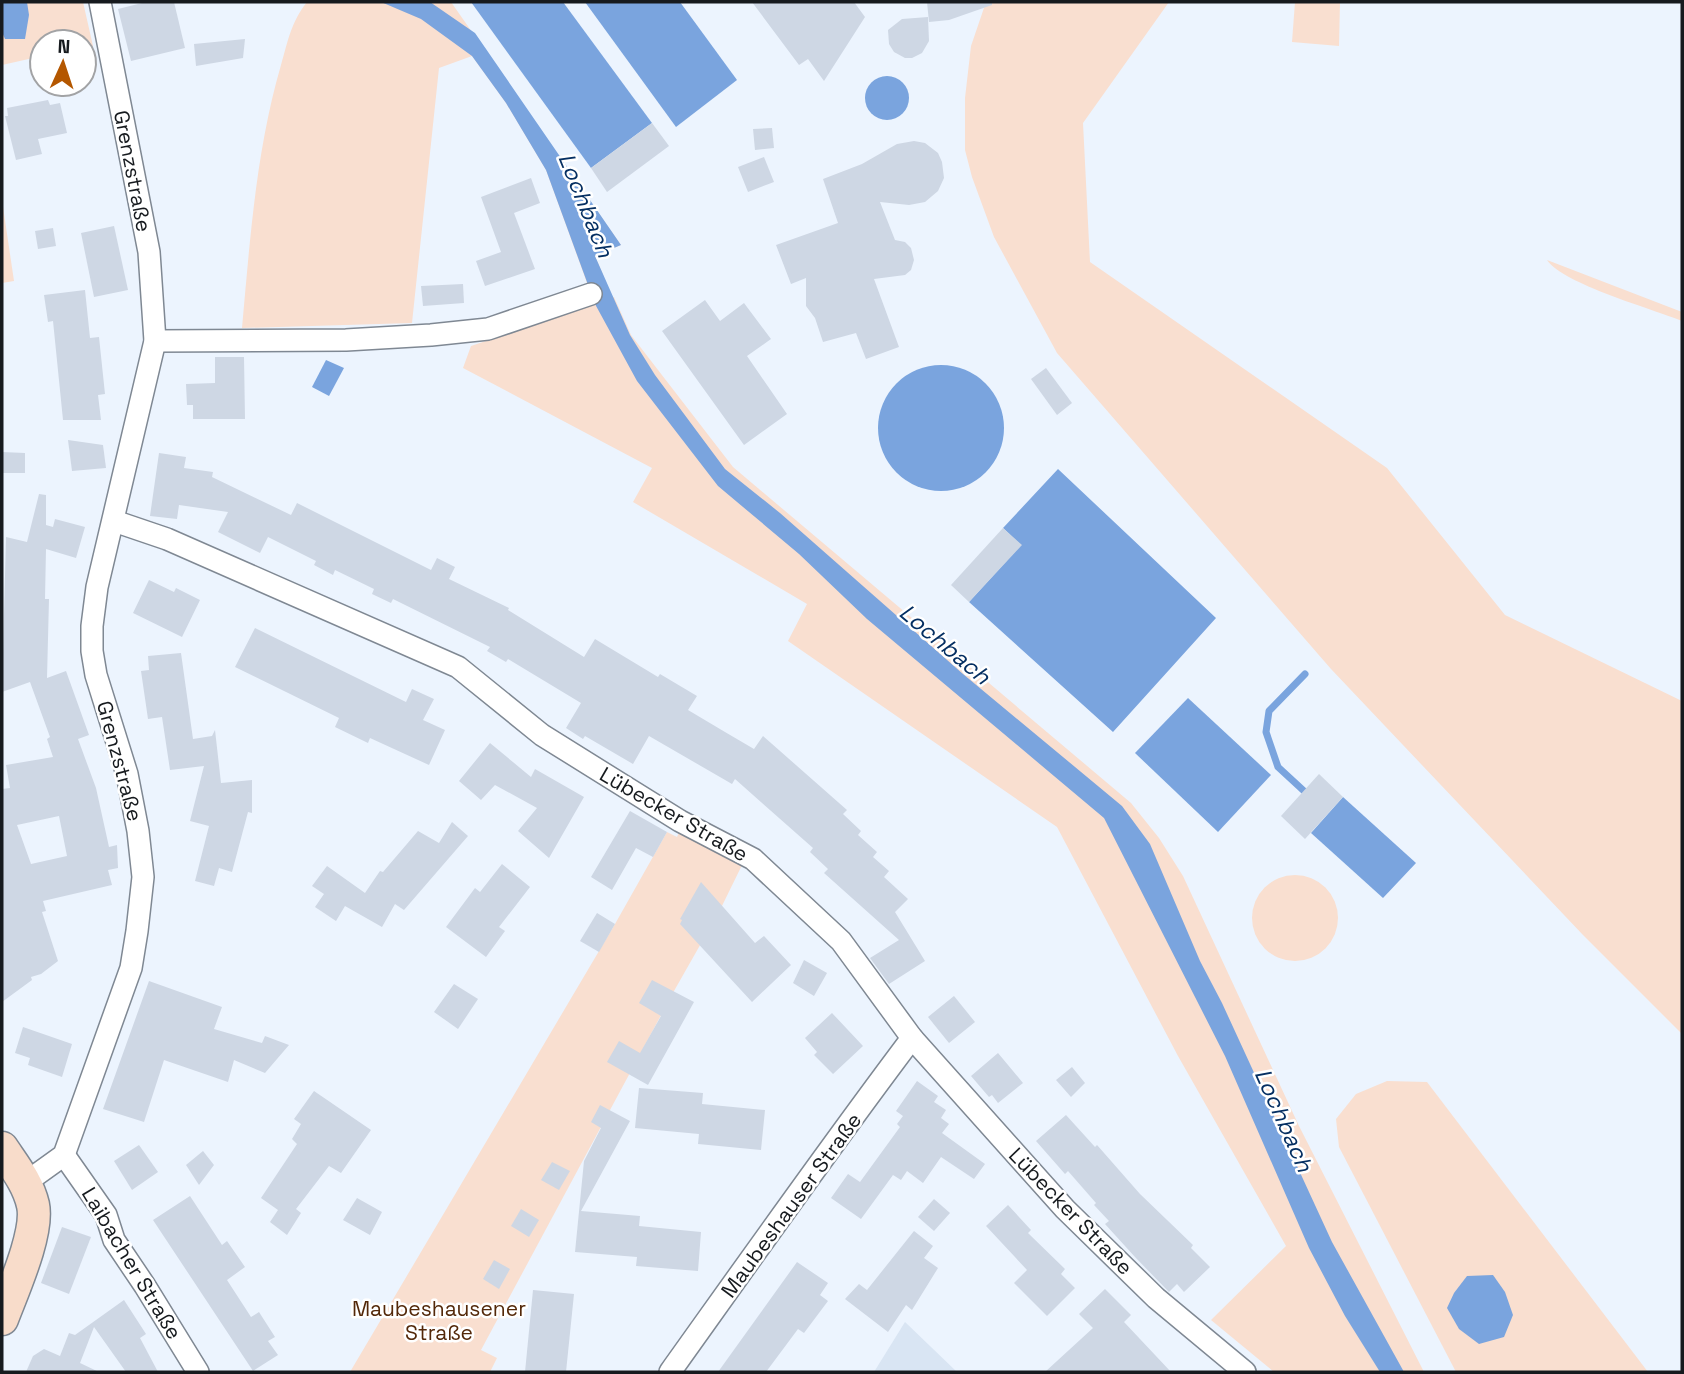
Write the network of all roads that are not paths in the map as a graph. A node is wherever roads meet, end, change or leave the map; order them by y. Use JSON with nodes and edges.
{"nodes":[{"id":1,"x":100,"y":2,"type":"edge"},
{"id":2,"x":592,"y":294,"type":"dead end"},
{"id":3,"x":155,"y":341,"type":"junction"},
{"id":4,"x":114,"y":521,"type":"junction"},
{"id":5,"x":912,"y":1038,"type":"junction"},
{"id":6,"x":2,"y":1148,"type":"edge"},
{"id":7,"x":65,"y":1155,"type":"junction"},
{"id":8,"x":25,"y":1183,"type":"junction"},
{"id":9,"x":2,"y":1319,"type":"edge"},
{"id":10,"x":198,"y":1372,"type":"edge"},
{"id":11,"x":670,"y":1372,"type":"edge"},
{"id":12,"x":1245,"y":1372,"type":"edge"}],
"edges":[{"from":1,"to":3,"type":"street","name":"Grenzstraße"},
{"from":2,"to":3,"type":"street"},
{"from":3,"to":4,"type":"street","name":"Grenzstraße"},
{"from":4,"to":5,"type":"street","name":"Lübecker Straße"},
{"from":4,"to":7,"type":"street","name":"Grenzstraße"},
{"from":5,"to":11,"type":"street","name":"Maubeshauser Straße"},
{"from":5,"to":12,"type":"street","name":"Lübecker Straße"},
{"from":6,"to":8,"type":"main road"},
{"from":7,"to":8,"type":"street"},
{"from":7,"to":10,"type":"street","name":"Laibacher Straße"},
{"from":8,"to":9,"type":"main road"}]}
